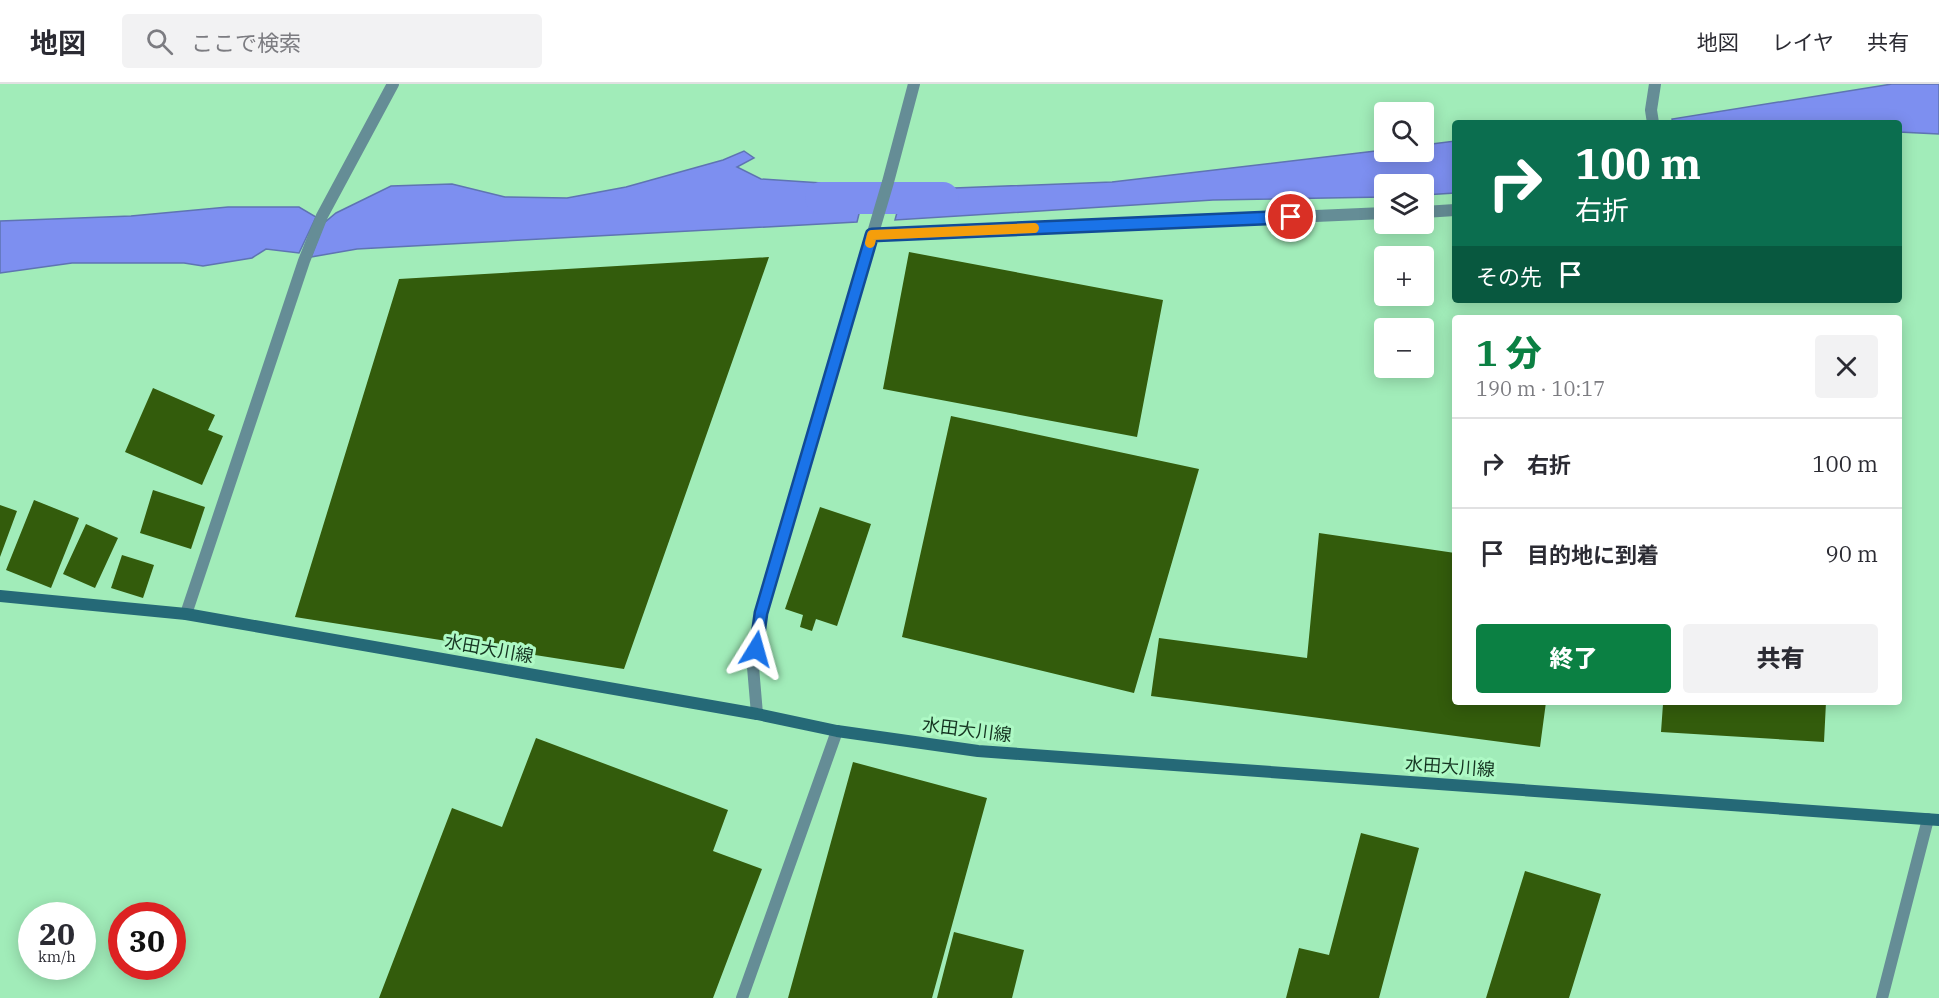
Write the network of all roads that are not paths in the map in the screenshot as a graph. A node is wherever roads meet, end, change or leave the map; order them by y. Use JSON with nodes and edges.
{"nodes":[{"id":1,"x":393,"y":84,"type":"edge"},
{"id":2,"x":914,"y":84,"type":"edge"},
{"id":3,"x":1655,"y":84,"type":"edge"},
{"id":4,"x":1653,"y":120,"type":"edge"},
{"id":5,"x":1452,"y":210,"type":"edge"},
{"id":6,"x":1434,"y":211,"type":"edge"},
{"id":7,"x":1374,"y":213,"type":"edge"},
{"id":8,"x":872,"y":235,"type":"junction"},
{"id":9,"x":0,"y":596,"type":"edge"},
{"id":10,"x":186,"y":614,"type":"junction"},
{"id":11,"x":757,"y":714,"type":"junction"},
{"id":12,"x":837,"y":731,"type":"junction"},
{"id":13,"x":1934,"y":820,"type":"edge"},
{"id":14,"x":742,"y":998,"type":"edge"},
{"id":15,"x":1882,"y":998,"type":"edge"}],
"edges":[{"from":1,"to":10,"type":"street"},
{"from":2,"to":8,"type":"street"},
{"from":3,"to":4,"type":"street"},
{"from":5,"to":6,"type":"street"},
{"from":7,"to":8,"type":"street"},
{"from":8,"to":11,"type":"street"},
{"from":9,"to":10,"type":"main road","name":"水田大川線"},
{"from":10,"to":11,"type":"main road","name":"水田大川線"},
{"from":11,"to":12,"type":"main road","name":"水田大川線"},
{"from":12,"to":13,"type":"main road","name":"水田大川線"},
{"from":12,"to":14,"type":"street"},
{"from":13,"to":15,"type":"street"}]}
